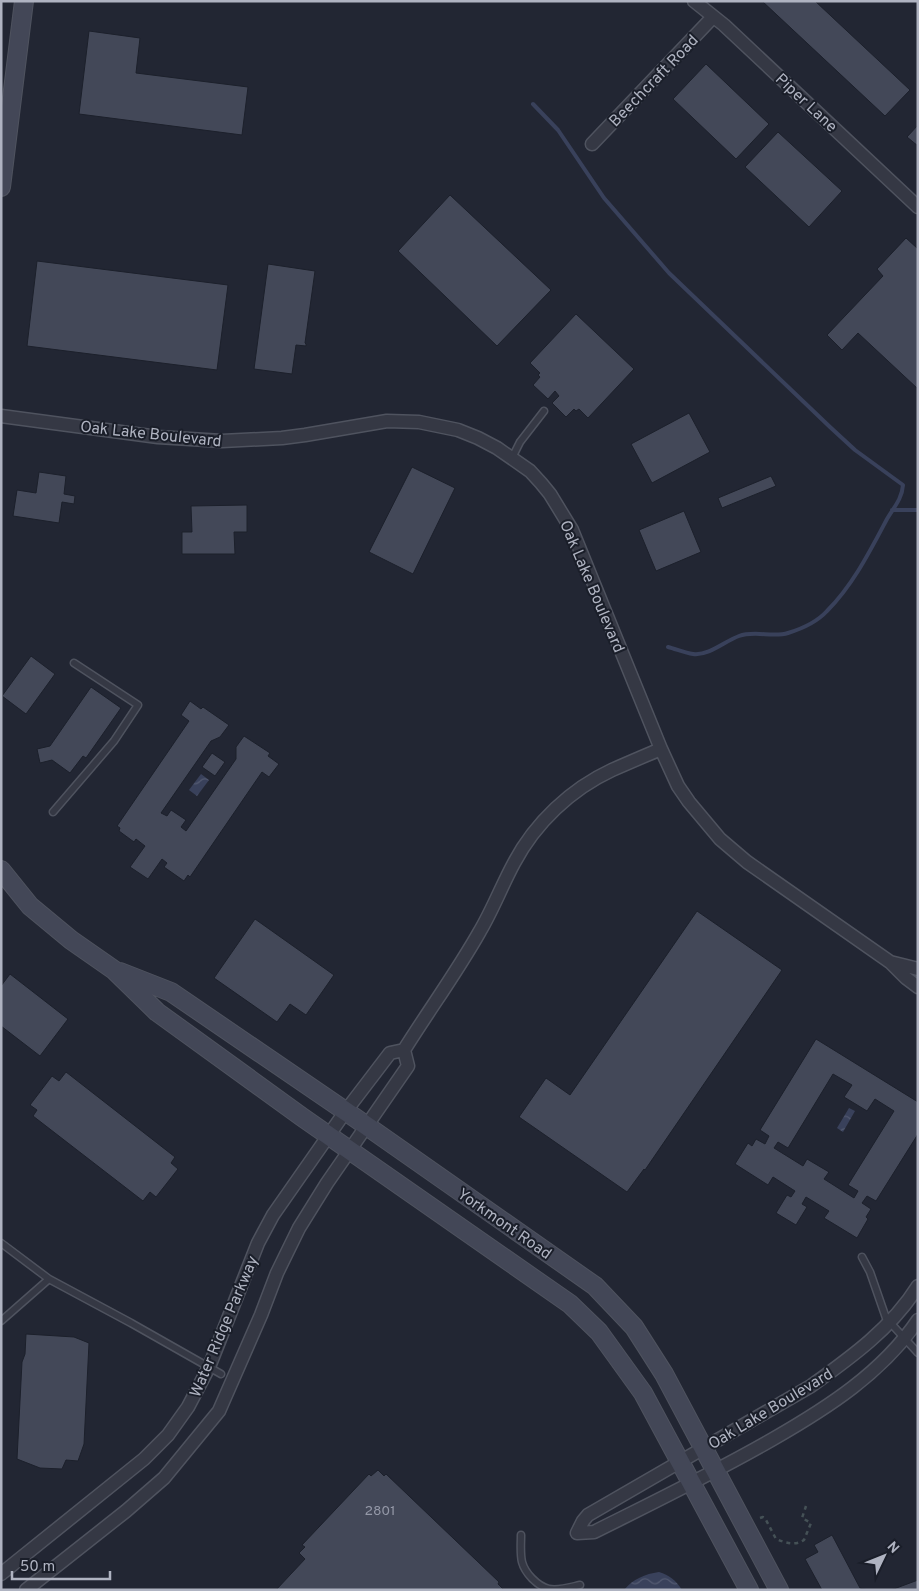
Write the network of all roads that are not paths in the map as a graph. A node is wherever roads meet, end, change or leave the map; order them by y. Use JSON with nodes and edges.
{"nodes":[{"id":1,"x":24,"y":1,"type":"edge"},
{"id":2,"x":694,"y":1,"type":"edge"},
{"id":3,"x":713,"y":17,"type":"junction"},
{"id":4,"x":592,"y":144,"type":"dead end"},
{"id":5,"x":1,"y":187,"type":"edge"},
{"id":6,"x":918,"y":206,"type":"edge"},
{"id":7,"x":544,"y":412,"type":"dead end"},
{"id":8,"x":1,"y":416,"type":"edge"},
{"id":9,"x":512,"y":458,"type":"junction"},
{"id":10,"x":74,"y":663,"type":"dead end"},
{"id":11,"x":661,"y":749,"type":"junction"},
{"id":12,"x":53,"y":812,"type":"dead end"},
{"id":13,"x":1,"y":870,"type":"edge"},
{"id":14,"x":890,"y":962,"type":"junction"},
{"id":15,"x":918,"y":969,"type":"edge"},
{"id":16,"x":114,"y":970,"type":"junction"},
{"id":17,"x":918,"y":987,"type":"edge"},
{"id":18,"x":404,"y":1050,"type":"junction"},
{"id":19,"x":345,"y":1112,"type":"junction"},
{"id":20,"x":366,"y":1126,"type":"junction"},
{"id":21,"x":329,"y":1135,"type":"junction"},
{"id":22,"x":350,"y":1150,"type":"junction"},
{"id":23,"x":1,"y":1243,"type":"edge"},
{"id":24,"x":862,"y":1257,"type":"dead end"},
{"id":25,"x":49,"y":1279,"type":"junction"},
{"id":26,"x":918,"y":1286,"type":"edge"},
{"id":27,"x":918,"y":1320,"type":"edge"},
{"id":28,"x":1,"y":1321,"type":"edge"},
{"id":29,"x":889,"y":1323,"type":"junction"},
{"id":30,"x":904,"y":1339,"type":"junction"},
{"id":31,"x":918,"y":1353,"type":"edge"},
{"id":32,"x":209,"y":1367,"type":"junction"},
{"id":33,"x":221,"y":1374,"type":"dead end"},
{"id":34,"x":704,"y":1448,"type":"junction"},
{"id":35,"x":680,"y":1462,"type":"junction"},
{"id":36,"x":716,"y":1470,"type":"junction"},
{"id":37,"x":691,"y":1483,"type":"junction"},
{"id":38,"x":521,"y":1535,"type":"dead end"},
{"id":39,"x":1,"y":1574,"type":"edge"},
{"id":40,"x":580,"y":1585,"type":"dead end"},
{"id":41,"x":26,"y":1590,"type":"edge"},
{"id":42,"x":749,"y":1590,"type":"edge"},
{"id":43,"x":779,"y":1590,"type":"edge"}],
"edges":[{"from":1,"to":5,"type":"street"},
{"from":2,"to":3,"type":"street","name":"Piper Lane"},
{"from":3,"to":4,"type":"street","name":"Beechcraft Road"},
{"from":3,"to":6,"type":"street","name":"Piper Lane"},
{"from":7,"to":9,"type":"lane"},
{"from":8,"to":9,"type":"street","name":"Oak Lake Boulevard"},
{"from":9,"to":11,"type":"street","name":"Oak Lake Boulevard"},
{"from":10,"to":12,"type":"lane"},
{"from":11,"to":14,"type":"street","name":"Oak Lake Boulevard"},
{"from":11,"to":18,"type":"street"},
{"from":13,"to":16,"type":"street","name":"Yorkmont Road"},
{"from":14,"to":15,"type":"street","name":"Oak Lake Boulevard"},
{"from":14,"to":17,"type":"street","name":"Oak Lake Boulevard"},
{"from":16,"to":19,"type":"street","name":"Yorkmont Road"},
{"from":16,"to":21,"type":"street","name":"Yorkmont Road"},
{"from":18,"to":19,"type":"street","name":"Water Ridge Parkway"},
{"from":18,"to":20,"type":"street","name":"Water Ridge Parkway"},
{"from":19,"to":20,"type":"street","name":"Yorkmont Road"},
{"from":19,"to":21,"type":"street","name":"Water Ridge Parkway"},
{"from":20,"to":22,"type":"street","name":"Water Ridge Parkway"},
{"from":20,"to":34,"type":"street","name":"Yorkmont Road"},
{"from":21,"to":22,"type":"street","name":"Yorkmont Road"},
{"from":21,"to":32,"type":"street","name":"Water Ridge Parkway"},
{"from":22,"to":35,"type":"street","name":"Yorkmont Road"},
{"from":22,"to":41,"type":"street","name":"Water Ridge Parkway"},
{"from":23,"to":25,"type":"lane"},
{"from":24,"to":29,"type":"lane"},
{"from":25,"to":28,"type":"lane"},
{"from":25,"to":32,"type":"lane"},
{"from":26,"to":29,"type":"street","name":"Oak Lake Boulevard"},
{"from":27,"to":30,"type":"street","name":"Oak Lake Boulevard"},
{"from":29,"to":30,"type":"lane"},
{"from":29,"to":34,"type":"street","name":"Oak Lake Boulevard"},
{"from":30,"to":31,"type":"lane"},
{"from":30,"to":36,"type":"street","name":"Oak Lake Boulevard"},
{"from":32,"to":33,"type":"lane"},
{"from":32,"to":39,"type":"street","name":"Water Ridge Parkway"},
{"from":34,"to":35,"type":"street","name":"Oak Lake Boulevard"},
{"from":34,"to":36,"type":"street","name":"Yorkmont Road"},
{"from":35,"to":37,"type":"street","name":"Yorkmont Road"},
{"from":35,"to":37,"type":"street","name":"Oak Lake Boulevard"},
{"from":36,"to":37,"type":"street","name":"Oak Lake Boulevard"},
{"from":36,"to":43,"type":"street","name":"Yorkmont Road"},
{"from":37,"to":42,"type":"street","name":"Yorkmont Road"},
{"from":38,"to":40,"type":"lane"}]}
